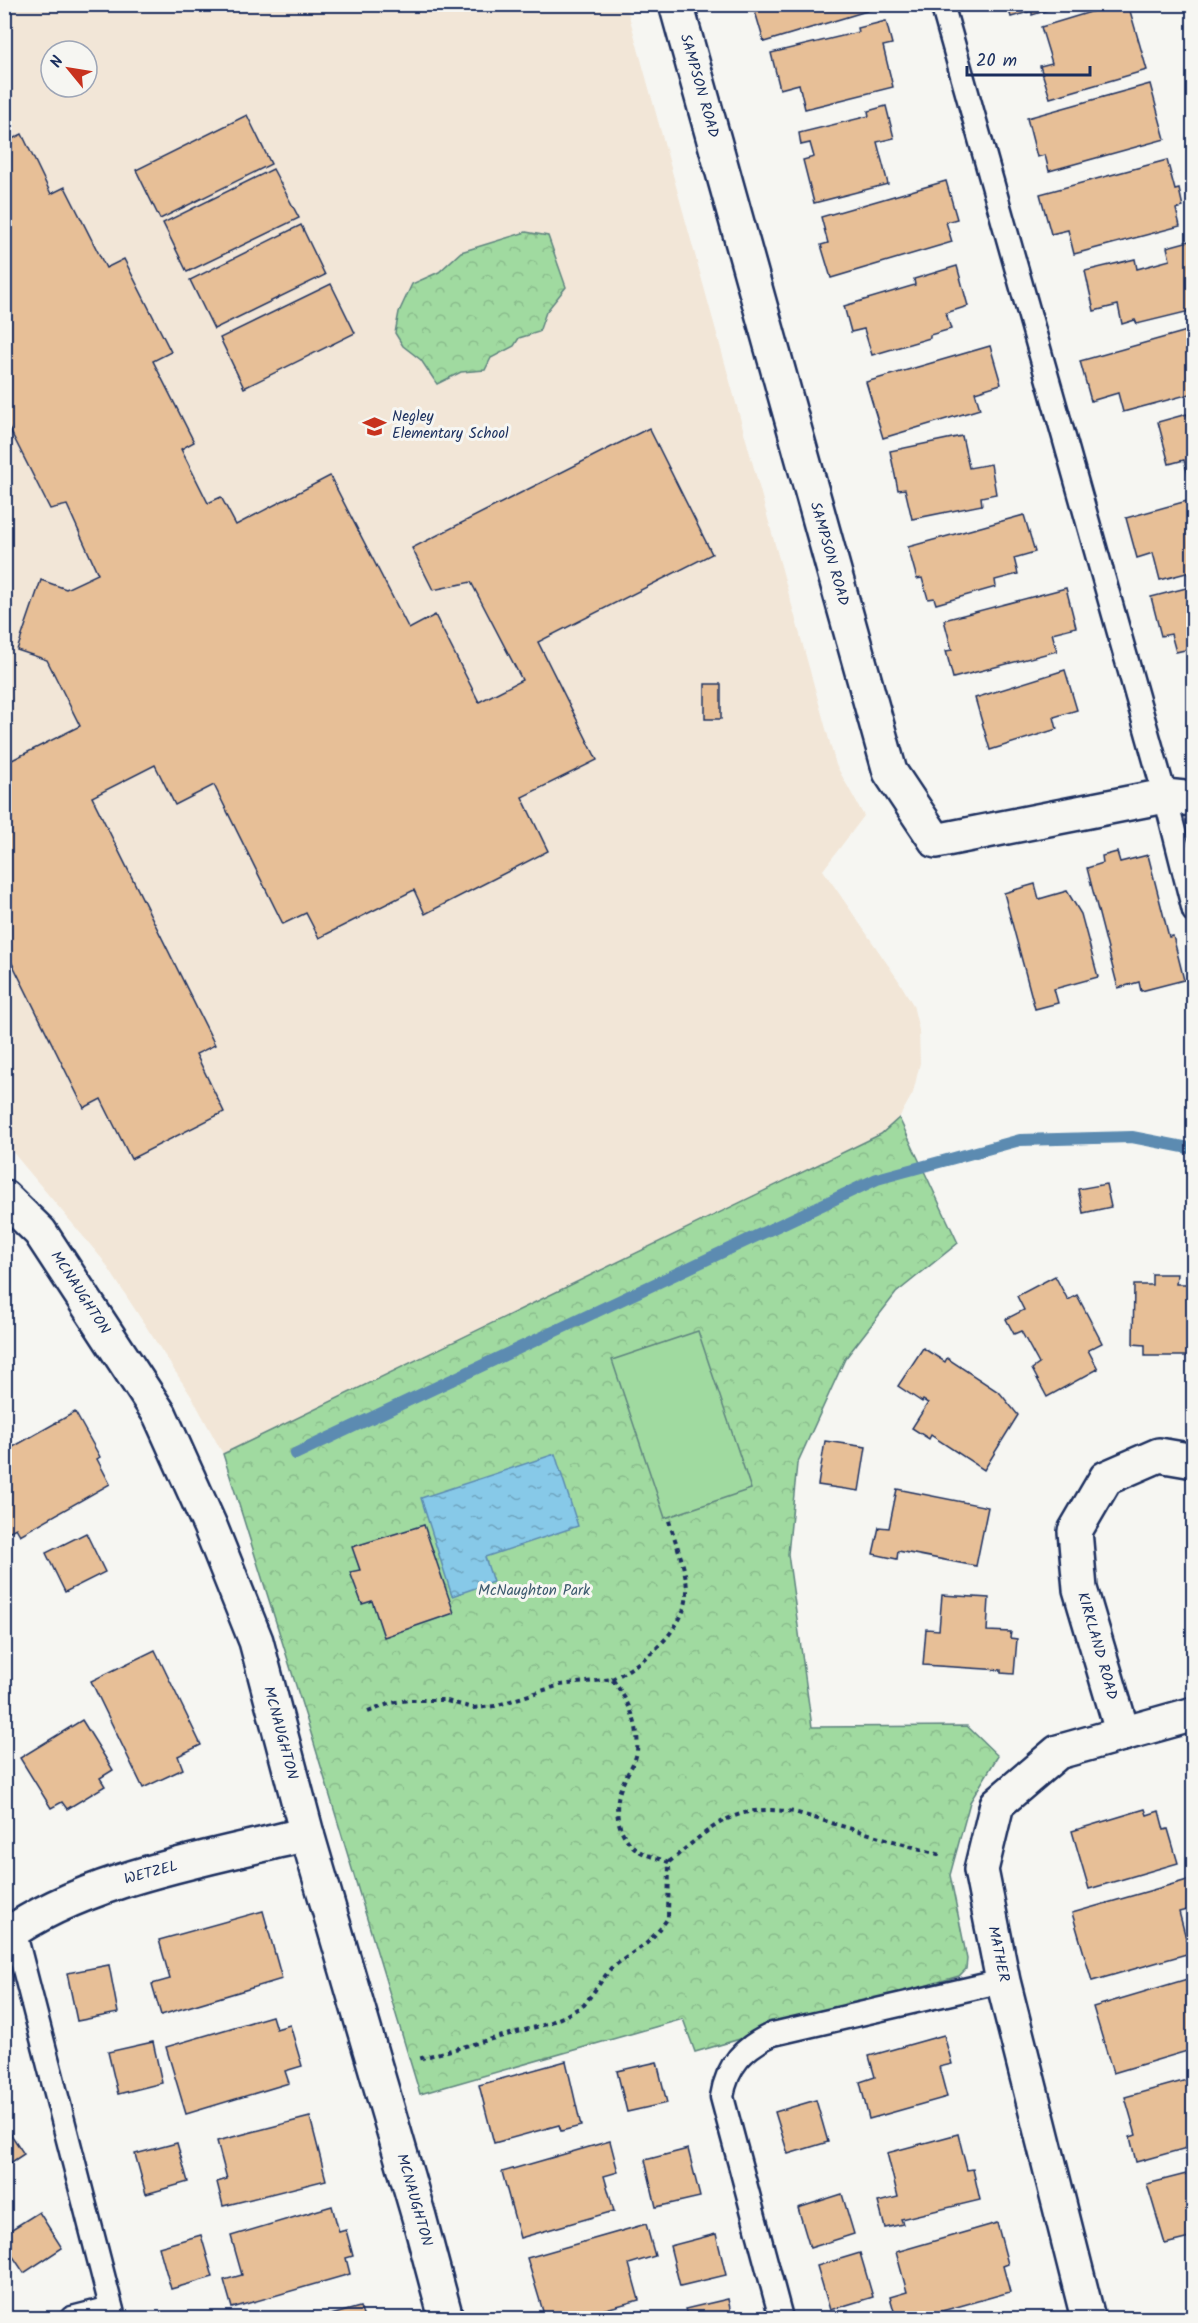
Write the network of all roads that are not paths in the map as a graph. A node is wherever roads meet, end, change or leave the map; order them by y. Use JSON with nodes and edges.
{"nodes":[{"id":1,"x":676,"y":4,"type":"edge"},
{"id":2,"x":942,"y":4,"type":"edge"},
{"id":3,"x":1179,"y":797,"type":"edge"},
{"id":4,"x":1194,"y":911,"type":"edge"},
{"id":5,"x":4,"y":1197,"type":"edge"},
{"id":6,"x":1194,"y":1461,"type":"edge"},
{"id":7,"x":1194,"y":1714,"type":"edge"},
{"id":8,"x":1123,"y":1734,"type":"junction"},
{"id":9,"x":307,"y":1834,"type":"junction"},
{"id":10,"x":9,"y":1934,"type":"edge"},
{"id":11,"x":1003,"y":1981,"type":"junction"},
{"id":12,"x":112,"y":2313,"type":"edge"},
{"id":13,"x":72,"y":2319,"type":"edge"},
{"id":14,"x":446,"y":2319,"type":"edge"},
{"id":15,"x":781,"y":2319,"type":"edge"},
{"id":16,"x":1088,"y":2319,"type":"edge"}],
"edges":[{"from":1,"to":3,"type":"street","name":"SAMPSON ROAD"},
{"from":2,"to":3,"type":"lane"},
{"from":3,"to":4,"type":"lane"},
{"from":5,"to":9,"type":"street","name":"MCNAUGHTON"},
{"from":6,"to":8,"type":"street","name":"KIRKLAND ROAD"},
{"from":7,"to":8,"type":"street","name":"MATHER"},
{"from":8,"to":11,"type":"street","name":"MATHER"},
{"from":9,"to":10,"type":"street","name":"WETZEL"},
{"from":9,"to":14,"type":"street","name":"MCNAUGHTON"},
{"from":10,"to":12,"type":"lane"},
{"from":11,"to":15,"type":"lane"},
{"from":11,"to":16,"type":"street","name":"MATHER"},
{"from":12,"to":13,"type":"lane"}]}
